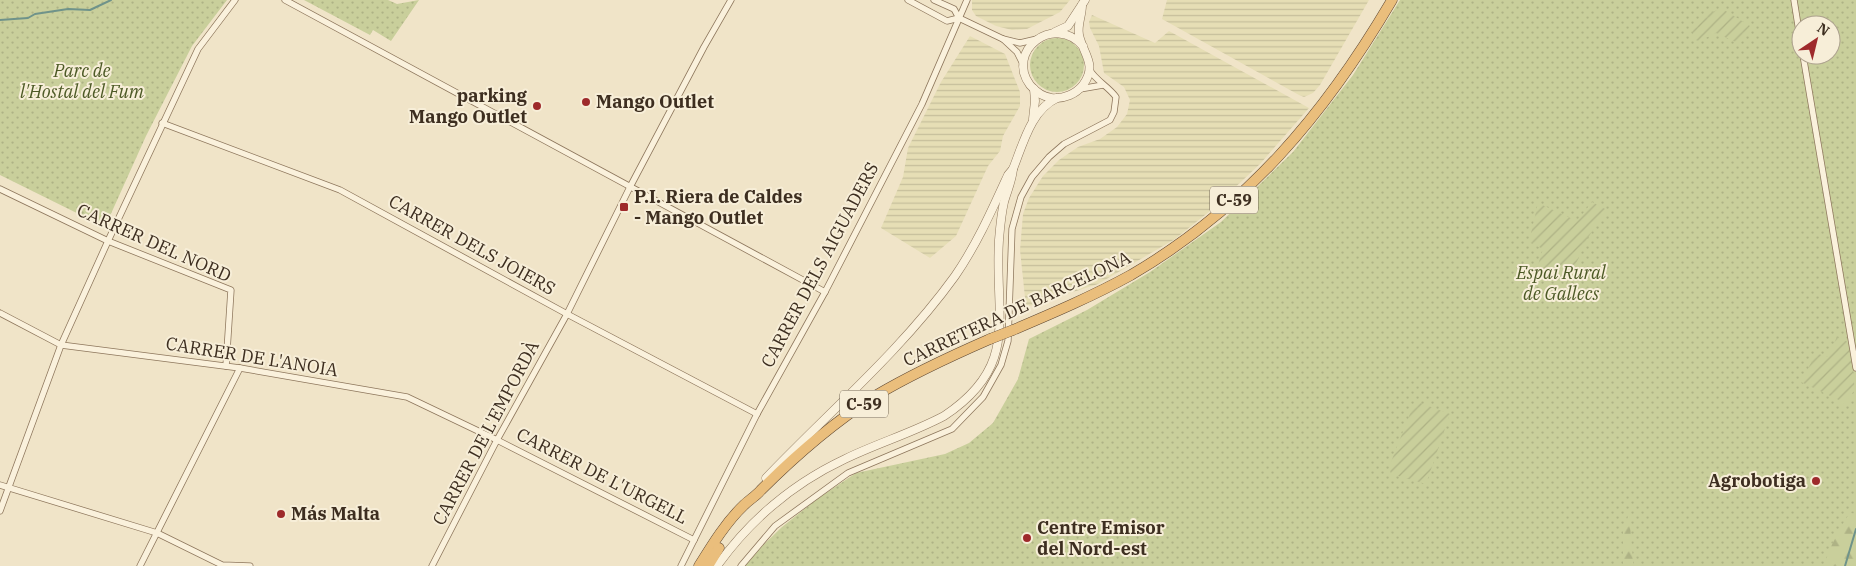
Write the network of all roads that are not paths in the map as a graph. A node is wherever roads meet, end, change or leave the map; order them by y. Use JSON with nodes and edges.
{"nodes":[{"id":1,"x":235,"y":0,"type":"edge"},
{"id":2,"x":285,"y":0,"type":"edge"},
{"id":3,"x":731,"y":0,"type":"edge"},
{"id":4,"x":908,"y":0,"type":"edge"},
{"id":5,"x":934,"y":0,"type":"edge"},
{"id":6,"x":967,"y":0,"type":"edge"},
{"id":7,"x":1392,"y":0,"type":"edge"},
{"id":8,"x":1794,"y":0,"type":"edge"},
{"id":9,"x":1084,"y":3,"type":"edge"},
{"id":10,"x":1796,"y":15,"type":"edge"},
{"id":11,"x":959,"y":18,"type":"junction"},
{"id":12,"x":1055,"y":32,"type":"junction"},
{"id":13,"x":1037,"y":38,"type":"junction"},
{"id":14,"x":1003,"y":39,"type":"junction"},
{"id":15,"x":1083,"y":46,"type":"junction"},
{"id":16,"x":1805,"y":65,"type":"edge"},
{"id":17,"x":1024,"y":69,"type":"junction"},
{"id":18,"x":1089,"y":69,"type":"junction"},
{"id":19,"x":1103,"y":85,"type":"junction"},
{"id":20,"x":1034,"y":89,"type":"junction"},
{"id":21,"x":1080,"y":89,"type":"junction"},
{"id":22,"x":1057,"y":98,"type":"junction"},
{"id":23,"x":1033,"y":121,"type":"junction"},
{"id":24,"x":162,"y":124,"type":"junction"},
{"id":25,"x":1013,"y":169,"type":"junction"},
{"id":26,"x":630,"y":187,"type":"junction"},
{"id":27,"x":0,"y":189,"type":"edge"},
{"id":28,"x":108,"y":241,"type":"junction"},
{"id":29,"x":825,"y":292,"type":"junction"},
{"id":30,"x":0,"y":313,"type":"edge"},
{"id":31,"x":568,"y":314,"type":"junction"},
{"id":32,"x":61,"y":345,"type":"junction"},
{"id":33,"x":226,"y":366,"type":"junction"},
{"id":34,"x":240,"y":368,"type":"junction"},
{"id":35,"x":1856,"y":368,"type":"edge"},
{"id":36,"x":757,"y":414,"type":"junction"},
{"id":37,"x":497,"y":440,"type":"junction"},
{"id":38,"x":0,"y":485,"type":"edge"},
{"id":39,"x":8,"y":488,"type":"junction"},
{"id":40,"x":756,"y":496,"type":"junction"},
{"id":41,"x":744,"y":505,"type":"junction"},
{"id":42,"x":0,"y":511,"type":"edge"},
{"id":43,"x":157,"y":533,"type":"junction"},
{"id":44,"x":694,"y":540,"type":"junction"},
{"id":45,"x":140,"y":566,"type":"edge"},
{"id":46,"x":250,"y":566,"type":"edge"},
{"id":47,"x":432,"y":566,"type":"edge"},
{"id":48,"x":681,"y":566,"type":"edge"},
{"id":49,"x":699,"y":566,"type":"edge"},
{"id":50,"x":708,"y":566,"type":"edge"},
{"id":51,"x":717,"y":566,"type":"edge"},
{"id":52,"x":741,"y":566,"type":"edge"}],
"edges":[{"from":1,"to":24,"type":"street"},
{"from":2,"to":26,"type":"street"},
{"from":3,"to":26,"type":"street","name":"CARRER DE L'EMPORDÀ"},
{"from":4,"to":11,"type":"street"},
{"from":5,"to":11,"type":"street"},
{"from":6,"to":11,"type":"street","name":"CARRER DELS AIGUADERS"},
{"from":7,"to":40,"type":"highway","name":"CARRETERA DE BARCELONA","number":"C-59","bridge":true},
{"from":8,"to":10,"type":"street"},
{"from":9,"to":12,"type":"street"},
{"from":9,"to":15,"type":"street"},
{"from":11,"to":14,"type":"street"},
{"from":11,"to":29,"type":"street","name":"CARRER DELS AIGUADERS"},
{"from":12,"to":13,"type":"street"},
{"from":12,"to":15,"type":"street"},
{"from":13,"to":14,"type":"street"},
{"from":13,"to":17,"type":"street"},
{"from":14,"to":17,"type":"street"},
{"from":15,"to":18,"type":"street"},
{"from":16,"to":35,"type":"street"},
{"from":17,"to":20,"type":"street"},
{"from":18,"to":19,"type":"street"},
{"from":18,"to":21,"type":"street"},
{"from":19,"to":21,"type":"street"},
{"from":19,"to":52,"type":"street"},
{"from":20,"to":22,"type":"street"},
{"from":20,"to":23,"type":"street"},
{"from":21,"to":22,"type":"street"},
{"from":22,"to":23,"type":"street"},
{"from":23,"to":25,"type":"street"},
{"from":24,"to":28,"type":"street"},
{"from":24,"to":31,"type":"street","name":"CARRER DELS JOIERS"},
{"from":25,"to":41,"type":"street"},
{"from":25,"to":51,"type":"street"},
{"from":26,"to":29,"type":"street"},
{"from":26,"to":31,"type":"street","name":"CARRER DE L'EMPORDÀ"},
{"from":27,"to":28,"type":"street","name":"CARRER DEL NORD"},
{"from":28,"to":32,"type":"street"},
{"from":28,"to":33,"type":"street","name":"CARRER DEL NORD"},
{"from":29,"to":36,"type":"street","name":"CARRER DELS AIGUADERS"},
{"from":30,"to":32,"type":"street","name":"CARRER DE L'ANOIA"},
{"from":31,"to":36,"type":"street","name":"CARRER DELS JOIERS"},
{"from":31,"to":37,"type":"street","name":"CARRER DE L'EMPORDÀ"},
{"from":32,"to":33,"type":"street","name":"CARRER DE L'ANOIA"},
{"from":32,"to":39,"type":"street"},
{"from":33,"to":34,"type":"street","name":"CARRER DE L'ANOIA"},
{"from":34,"to":37,"type":"street","name":"CARRER DE L'ANOIA"},
{"from":34,"to":43,"type":"street"},
{"from":36,"to":44,"type":"street","name":"CARRER DELS AIGUADERS"},
{"from":37,"to":44,"type":"street","name":"CARRER DE L'URGELL"},
{"from":37,"to":47,"type":"street","name":"CARRER DE L'EMPORDÀ"},
{"from":38,"to":39,"type":"street"},
{"from":39,"to":42,"type":"street"},
{"from":39,"to":43,"type":"street"},
{"from":40,"to":41,"type":"highway","name":"CARRETERA DE BARCELONA","number":"C-59"},
{"from":40,"to":50,"type":"highway","name":"CARRETERA DE BARCELONA","number":"C-59"},
{"from":41,"to":49,"type":"highway","name":"CARRETERA DE BARCELONA","number":"C-59"},
{"from":43,"to":45,"type":"street"},
{"from":43,"to":46,"type":"street"},
{"from":44,"to":48,"type":"street","name":"CARRER DE L'URGELL"}]}
